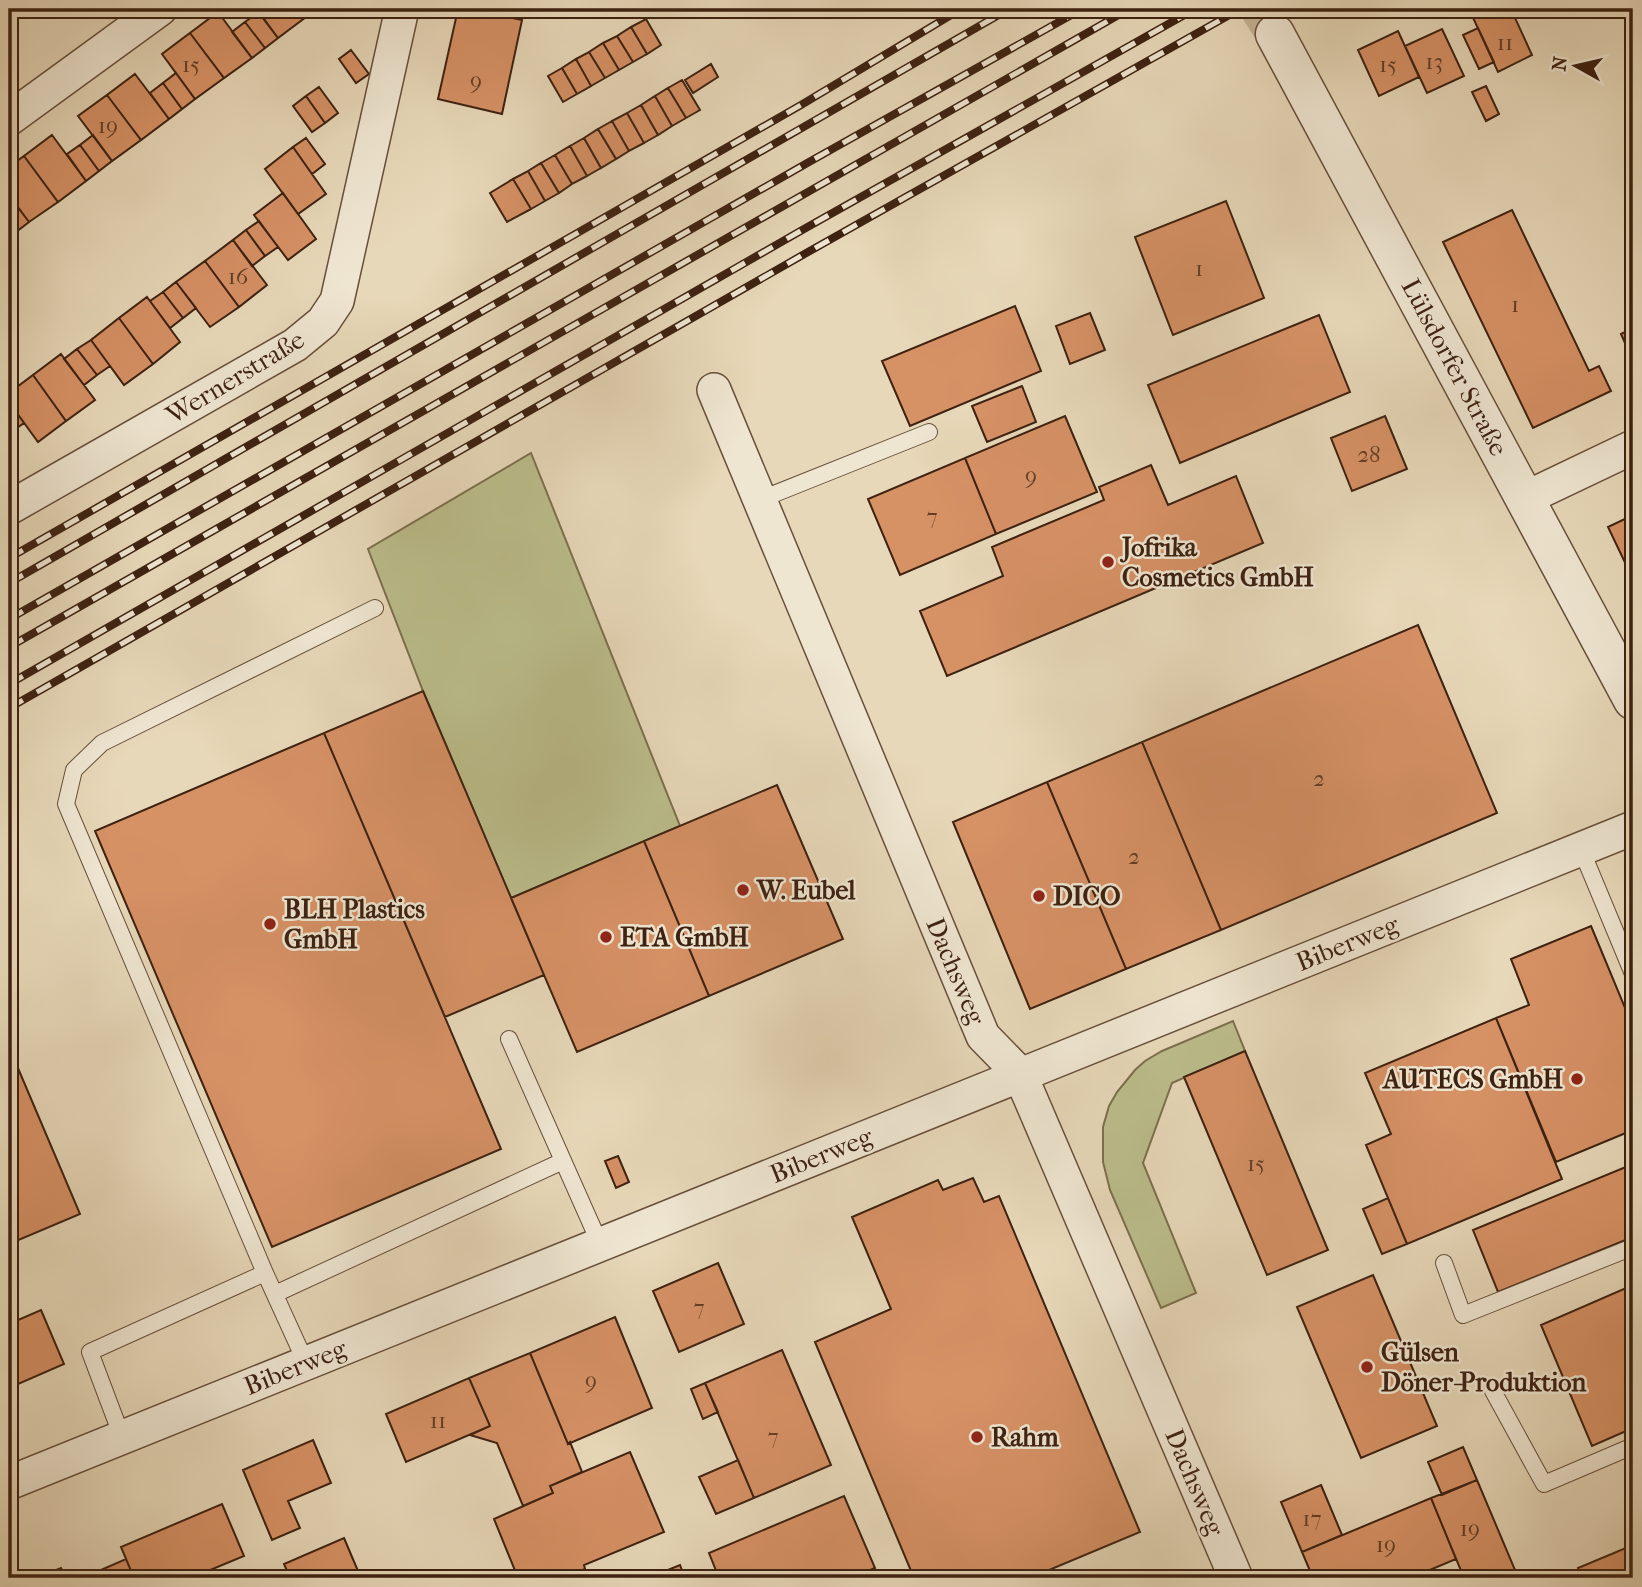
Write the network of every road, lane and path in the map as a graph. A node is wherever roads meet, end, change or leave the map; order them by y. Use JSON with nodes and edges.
{"nodes":[{"id":1,"x":160,"y":9,"type":"edge"},
{"id":2,"x":402,"y":9,"type":"edge"},
{"id":3,"x":1275,"y":34,"type":"tunnel mouth"},
{"id":4,"x":9,"y":119,"type":"edge"},
{"id":5,"x":714,"y":390,"type":"dead end"},
{"id":6,"x":929,"y":432,"type":"dead end"},
{"id":7,"x":1633,"y":447,"type":"edge"},
{"id":8,"x":1526,"y":498,"type":"junction"},
{"id":9,"x":759,"y":500,"type":"junction"},
{"id":10,"x":9,"y":508,"type":"edge"},
{"id":11,"x":375,"y":608,"type":"dead end"},
{"id":12,"x":1633,"y":700,"type":"edge"},
{"id":13,"x":1633,"y":828,"type":"edge"},
{"id":14,"x":1581,"y":849,"type":"junction"},
{"id":15,"x":1633,"y":974,"type":"edge"},
{"id":16,"x":509,"y":1039,"type":"dead end"},
{"id":17,"x":1020,"y":1074,"type":"junction"},
{"id":18,"x":563,"y":1161,"type":"junction"},
{"id":19,"x":600,"y":1244,"type":"junction"},
{"id":20,"x":1633,"y":1247,"type":"edge"},
{"id":21,"x":1444,"y":1263,"type":"dead end"},
{"id":22,"x":265,"y":1273,"type":"junction"},
{"id":23,"x":275,"y":1294,"type":"junction"},
{"id":24,"x":306,"y":1363,"type":"junction"},
{"id":25,"x":1493,"y":1391,"type":"dead end"},
{"id":26,"x":122,"y":1437,"type":"junction"},
{"id":27,"x":1633,"y":1446,"type":"edge"},
{"id":28,"x":9,"y":1483,"type":"edge"},
{"id":29,"x":1236,"y":1578,"type":"edge"}],
"edges":[{"from":1,"to":4,"type":"street"},
{"from":2,"to":10,"type":"street","name":"Wernerstraße"},
{"from":3,"to":8,"type":"street","name":"Lülsdorfer Straße"},
{"from":5,"to":9,"type":"street","name":"Dachsweg"},
{"from":6,"to":9,"type":"lane"},
{"from":7,"to":8,"type":"street"},
{"from":8,"to":12,"type":"street","name":"Lülsdorfer Straße"},
{"from":9,"to":17,"type":"street","name":"Dachsweg"},
{"from":11,"to":22,"type":"lane"},
{"from":13,"to":14,"type":"street","name":"Biberweg"},
{"from":14,"to":15,"type":"lane"},
{"from":14,"to":17,"type":"street","name":"Biberweg"},
{"from":16,"to":18,"type":"lane"},
{"from":17,"to":19,"type":"street","name":"Biberweg"},
{"from":17,"to":29,"type":"street","name":"Dachsweg"},
{"from":18,"to":19,"type":"lane"},
{"from":18,"to":23,"type":"lane"},
{"from":19,"to":24,"type":"street","name":"Biberweg"},
{"from":20,"to":21,"type":"lane"},
{"from":22,"to":23,"type":"lane"},
{"from":22,"to":26,"type":"lane"},
{"from":23,"to":24,"type":"lane"},
{"from":24,"to":26,"type":"street","name":"Biberweg"},
{"from":25,"to":27,"type":"lane"},
{"from":26,"to":28,"type":"street","name":"Biberweg"}]}
